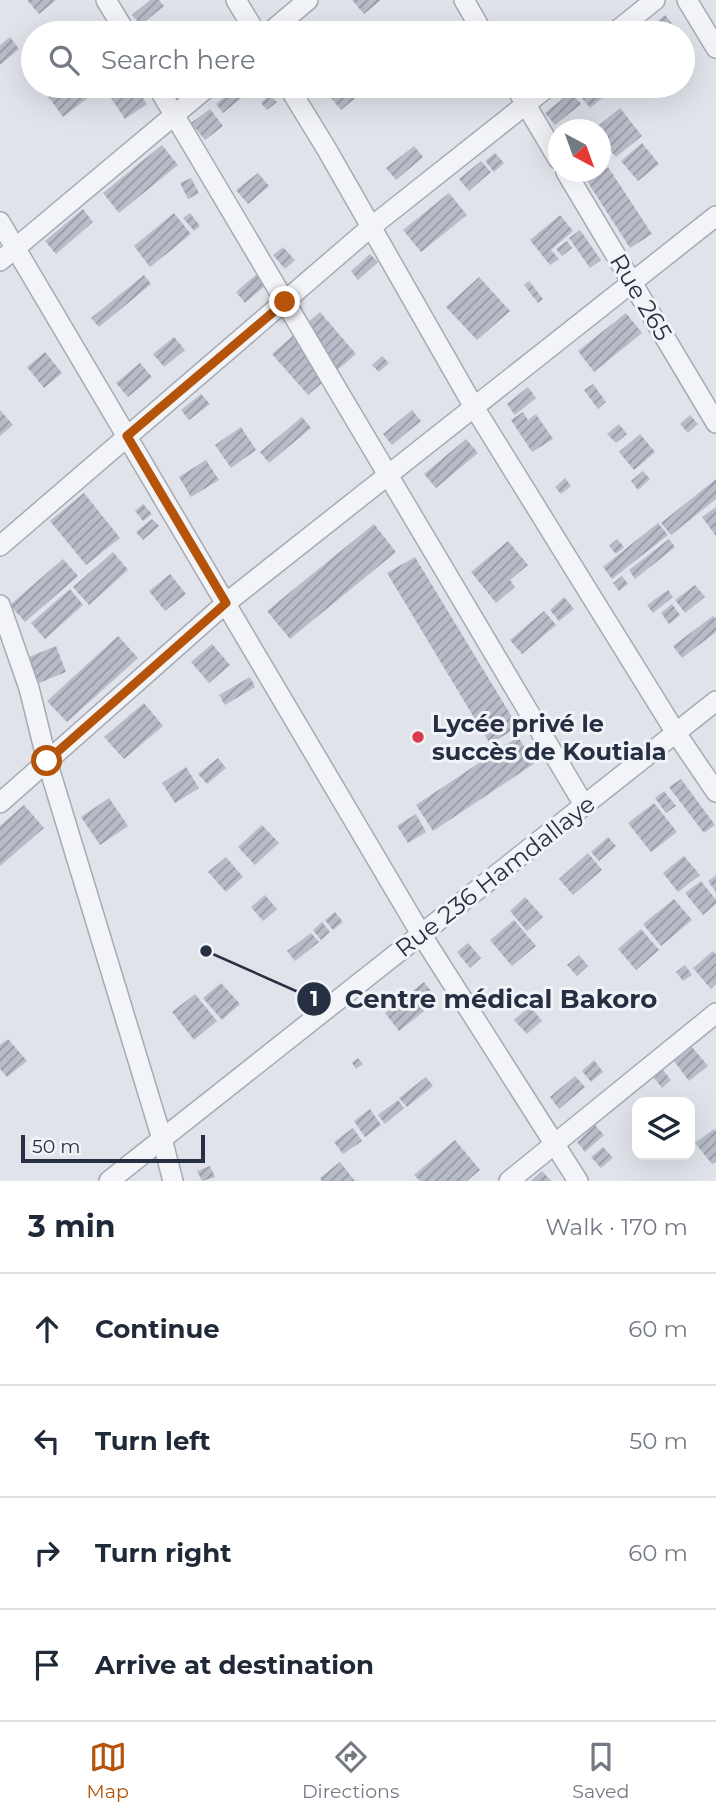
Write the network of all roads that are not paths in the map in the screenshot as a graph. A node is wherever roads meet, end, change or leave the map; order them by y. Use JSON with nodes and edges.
{"nodes":[{"id":1,"x":106,"y":0,"type":"edge"},
{"id":2,"x":236,"y":0,"type":"edge"},
{"id":3,"x":308,"y":0,"type":"edge"},
{"id":4,"x":464,"y":0,"type":"edge"},
{"id":5,"x":655,"y":0,"type":"edge"},
{"id":6,"x":687,"y":0,"type":"edge"},
{"id":7,"x":119,"y":21,"type":"edge"},
{"id":8,"x":249,"y":21,"type":"edge"},
{"id":9,"x":283,"y":21,"type":"edge"},
{"id":10,"x":476,"y":21,"type":"edge"},
{"id":11,"x":629,"y":21,"type":"edge"},
{"id":12,"x":716,"y":48,"type":"edge"},
{"id":13,"x":164,"y":98,"type":"edge"},
{"id":14,"x":195,"y":98,"type":"edge"},
{"id":15,"x":295,"y":98,"type":"edge"},
{"id":16,"x":522,"y":98,"type":"edge"},
{"id":17,"x":534,"y":98,"type":"edge"},
{"id":18,"x":526,"y":104,"type":"junction"},
{"id":19,"x":175,"y":116,"type":"junction"},
{"id":20,"x":548,"y":142,"type":"edge"},
{"id":21,"x":572,"y":182,"type":"edge"},
{"id":22,"x":716,"y":216,"type":"edge"},
{"id":23,"x":0,"y":222,"type":"edge"},
{"id":24,"x":371,"y":227,"type":"junction"},
{"id":25,"x":17,"y":247,"type":"junction"},
{"id":26,"x":0,"y":261,"type":"edge"},
{"id":27,"x":632,"y":283,"type":"junction"},
{"id":28,"x":285,"y":302,"type":"junction"},
{"id":29,"x":474,"y":407,"type":"junction"},
{"id":30,"x":716,"y":423,"type":"edge"},
{"id":31,"x":127,"y":436,"type":"junction"},
{"id":32,"x":388,"y":475,"type":"junction"},
{"id":33,"x":0,"y":546,"type":"edge"},
{"id":34,"x":226,"y":603,"type":"junction"},
{"id":35,"x":0,"y":605,"type":"edge"},
{"id":36,"x":716,"y":701,"type":"edge"},
{"id":37,"x":676,"y":733,"type":"junction"},
{"id":38,"x":47,"y":761,"type":"junction"},
{"id":39,"x":716,"y":792,"type":"edge"},
{"id":40,"x":0,"y":803,"type":"edge"},
{"id":41,"x":584,"y":805,"type":"junction"},
{"id":42,"x":421,"y":934,"type":"junction"},
{"id":43,"x":716,"y":1013,"type":"edge"},
{"id":44,"x":162,"y":1139,"type":"junction"},
{"id":45,"x":554,"y":1144,"type":"junction"},
{"id":46,"x":109,"y":1181,"type":"edge"},
{"id":47,"x":173,"y":1181,"type":"edge"},
{"id":48,"x":509,"y":1181,"type":"edge"},
{"id":49,"x":578,"y":1181,"type":"edge"}],
"edges":[{"from":1,"to":7,"type":"street"},
{"from":2,"to":8,"type":"street"},
{"from":3,"to":9,"type":"street"},
{"from":4,"to":10,"type":"street"},
{"from":5,"to":11,"type":"street"},
{"from":6,"to":12,"type":"street"},
{"from":13,"to":19,"type":"street"},
{"from":14,"to":19,"type":"street"},
{"from":15,"to":24,"type":"street"},
{"from":16,"to":18,"type":"street"},
{"from":17,"to":18,"type":"street"},
{"from":18,"to":20,"type":"street"},
{"from":18,"to":24,"type":"street"},
{"from":19,"to":25,"type":"street"},
{"from":19,"to":28,"type":"street"},
{"from":21,"to":27,"type":"street","name":"Rue 265"},
{"from":22,"to":27,"type":"street"},
{"from":23,"to":25,"type":"street"},
{"from":24,"to":28,"type":"street"},
{"from":24,"to":29,"type":"street"},
{"from":25,"to":26,"type":"street"},
{"from":25,"to":31,"type":"street"},
{"from":27,"to":29,"type":"street"},
{"from":27,"to":30,"type":"street","name":"Rue 265"},
{"from":28,"to":31,"type":"street"},
{"from":28,"to":32,"type":"street"},
{"from":29,"to":32,"type":"street"},
{"from":29,"to":37,"type":"street"},
{"from":31,"to":33,"type":"street"},
{"from":31,"to":34,"type":"street"},
{"from":32,"to":34,"type":"street"},
{"from":32,"to":41,"type":"street"},
{"from":34,"to":38,"type":"street"},
{"from":34,"to":42,"type":"street"},
{"from":35,"to":38,"type":"street"},
{"from":36,"to":37,"type":"street","name":"Rue 236 Hamdallaye"},
{"from":37,"to":39,"type":"street"},
{"from":37,"to":41,"type":"street","name":"Rue 236 Hamdallaye"},
{"from":38,"to":40,"type":"street"},
{"from":38,"to":44,"type":"street"},
{"from":41,"to":42,"type":"street","name":"Rue 236 Hamdallaye"},
{"from":42,"to":44,"type":"street","name":"Rue 236 Hamdallaye"},
{"from":42,"to":45,"type":"street"},
{"from":43,"to":45,"type":"street"},
{"from":44,"to":46,"type":"street","name":"Rue 236 Hamdallaye"},
{"from":44,"to":47,"type":"street"},
{"from":45,"to":48,"type":"street"},
{"from":45,"to":49,"type":"street"}]}
